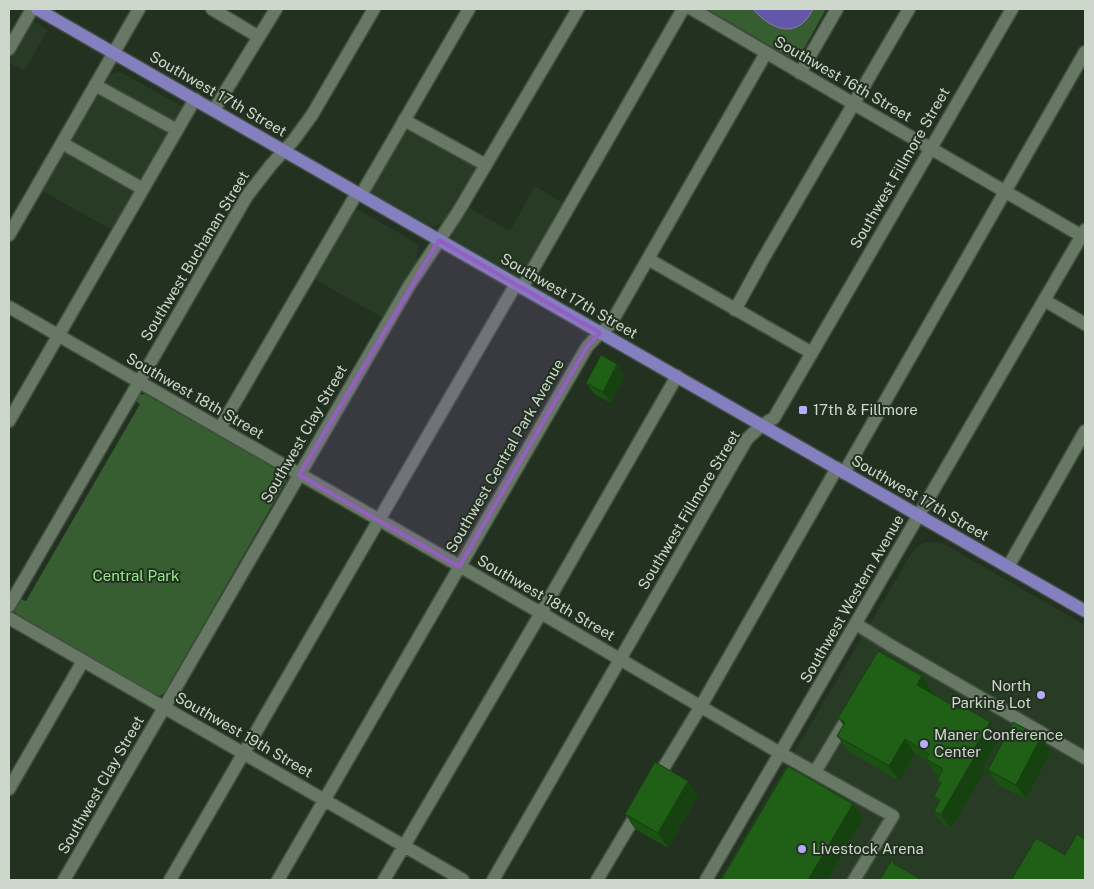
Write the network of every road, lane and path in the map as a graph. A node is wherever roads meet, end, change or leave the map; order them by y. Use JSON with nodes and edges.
{"nodes":[{"id":1,"x":32,"y":9,"type":"edge"},
{"id":2,"x":37,"y":9,"type":"edge"},
{"id":3,"x":139,"y":9,"type":"edge"},
{"id":4,"x":212,"y":9,"type":"edge"},
{"id":5,"x":276,"y":9,"type":"edge"},
{"id":6,"x":374,"y":9,"type":"edge"},
{"id":7,"x":469,"y":9,"type":"edge"},
{"id":8,"x":578,"y":9,"type":"edge"},
{"id":9,"x":683,"y":9,"type":"edge"},
{"id":10,"x":692,"y":9,"type":"edge"},
{"id":11,"x":837,"y":9,"type":"edge"},
{"id":12,"x":910,"y":9,"type":"edge"},
{"id":13,"x":1012,"y":9,"type":"edge"},
{"id":14,"x":259,"y":37,"type":"junction"},
{"id":15,"x":9,"y":49,"type":"edge"},
{"id":16,"x":1085,"y":52,"type":"edge"},
{"id":17,"x":114,"y":53,"type":"junction"},
{"id":18,"x":766,"y":53,"type":"junction"},
{"id":19,"x":800,"y":72,"type":"junction"},
{"id":20,"x":95,"y":85,"type":"junction"},
{"id":21,"x":195,"y":99,"type":"junction"},
{"id":22,"x":854,"y":104,"type":"junction"},
{"id":23,"x":214,"y":110,"type":"junction"},
{"id":24,"x":404,"y":120,"type":"junction"},
{"id":25,"x":177,"y":130,"type":"junction"},
{"id":26,"x":62,"y":143,"type":"junction"},
{"id":27,"x":930,"y":148,"type":"junction"},
{"id":28,"x":284,"y":150,"type":"junction"},
{"id":29,"x":486,"y":165,"type":"junction"},
{"id":30,"x":143,"y":189,"type":"junction"},
{"id":31,"x":1005,"y":192,"type":"junction"},
{"id":32,"x":359,"y":194,"type":"junction"},
{"id":33,"x":1083,"y":233,"type":"edge"},
{"id":34,"x":9,"y":235,"type":"edge"},
{"id":35,"x":439,"y":240,"type":"junction"},
{"id":36,"x":648,"y":259,"type":"junction"},
{"id":37,"x":519,"y":286,"type":"junction"},
{"id":38,"x":1044,"y":300,"type":"junction"},
{"id":39,"x":9,"y":307,"type":"edge"},
{"id":40,"x":735,"y":310,"type":"junction"},
{"id":41,"x":1085,"y":324,"type":"edge"},
{"id":42,"x":600,"y":332,"type":"junction"},
{"id":43,"x":58,"y":335,"type":"junction"},
{"id":44,"x":812,"y":353,"type":"junction"},
{"id":45,"x":677,"y":376,"type":"junction"},
{"id":46,"x":139,"y":382,"type":"junction"},
{"id":47,"x":9,"y":421,"type":"edge"},
{"id":48,"x":762,"y":425,"type":"junction"},
{"id":49,"x":220,"y":428,"type":"junction"},
{"id":50,"x":1085,"y":431,"type":"edge"},
{"id":51,"x":841,"y":471,"type":"junction"},
{"id":52,"x":299,"y":475,"type":"junction"},
{"id":53,"x":919,"y":515,"type":"junction"},
{"id":54,"x":379,"y":521,"type":"junction"},
{"id":55,"x":459,"y":567,"type":"junction"},
{"id":56,"x":1008,"y":567,"type":"junction"},
{"id":57,"x":9,"y":606,"type":"edge"},
{"id":58,"x":1085,"y":611,"type":"edge"},
{"id":59,"x":541,"y":613,"type":"junction"},
{"id":60,"x":9,"y":618,"type":"edge"},
{"id":61,"x":856,"y":624,"type":"junction"},
{"id":62,"x":620,"y":659,"type":"junction"},
{"id":63,"x":83,"y":661,"type":"junction"},
{"id":64,"x":855,"y":704,"type":"edge"},
{"id":65,"x":701,"y":706,"type":"junction"},
{"id":66,"x":164,"y":708,"type":"junction"},
{"id":67,"x":780,"y":753,"type":"junction"},
{"id":68,"x":244,"y":754,"type":"junction"},
{"id":69,"x":1085,"y":758,"type":"edge"},
{"id":70,"x":815,"y":772,"type":"junction"},
{"id":71,"x":9,"y":789,"type":"edge"},
{"id":72,"x":324,"y":800,"type":"junction"},
{"id":73,"x":404,"y":846,"type":"junction"},
{"id":74,"x":64,"y":880,"type":"edge"},
{"id":75,"x":170,"y":880,"type":"edge"},
{"id":76,"x":278,"y":880,"type":"edge"},
{"id":77,"x":384,"y":880,"type":"edge"},
{"id":78,"x":463,"y":880,"type":"edge"},
{"id":79,"x":493,"y":880,"type":"edge"},
{"id":80,"x":597,"y":880,"type":"edge"},
{"id":81,"x":706,"y":880,"type":"edge"},
{"id":82,"x":854,"y":880,"type":"edge"}],
"edges":[{"from":1,"to":15,"type":"street"},
{"from":2,"to":17,"type":"main road","name":"Southwest 17th Street"},
{"from":3,"to":17,"type":"street"},
{"from":4,"to":14,"type":"street"},
{"from":5,"to":14,"type":"street"},
{"from":6,"to":28,"type":"street","name":"Southwest Buchanan Street"},
{"from":7,"to":24,"type":"street"},
{"from":8,"to":29,"type":"street","name":"Southwest Clay Street"},
{"from":9,"to":37,"type":"street"},
{"from":10,"to":18,"type":"street","name":"Southwest 16th Street"},
{"from":11,"to":19,"type":"street"},
{"from":12,"to":22,"type":"street"},
{"from":13,"to":27,"type":"street","name":"Southwest Fillmore Street"},
{"from":14,"to":23,"type":"street"},
{"from":16,"to":31,"type":"street"},
{"from":17,"to":20,"type":"street"},
{"from":17,"to":21,"type":"main road","name":"Southwest 17th Street"},
{"from":18,"to":19,"type":"street","name":"Southwest 16th Street"},
{"from":18,"to":36,"type":"street","name":"Southwest Central Park Avenue"},
{"from":19,"to":22,"type":"street","name":"Southwest 16th Street"},
{"from":20,"to":25,"type":"street"},
{"from":20,"to":26,"type":"street"},
{"from":21,"to":23,"type":"main road","name":"Southwest 17th Street"},
{"from":21,"to":25,"type":"street"},
{"from":22,"to":27,"type":"street","name":"Southwest 16th Street"},
{"from":22,"to":40,"type":"street"},
{"from":23,"to":28,"type":"main road","name":"Southwest 17th Street"},
{"from":24,"to":29,"type":"street"},
{"from":24,"to":32,"type":"street"},
{"from":25,"to":30,"type":"street"},
{"from":26,"to":30,"type":"street"},
{"from":26,"to":34,"type":"street"},
{"from":27,"to":31,"type":"street","name":"Southwest 16th Street"},
{"from":27,"to":44,"type":"street","name":"Southwest Fillmore Street"},
{"from":28,"to":32,"type":"main road","name":"Southwest 17th Street"},
{"from":28,"to":46,"type":"street","name":"Southwest Buchanan Street"},
{"from":29,"to":35,"type":"street","name":"Southwest Clay Street"},
{"from":30,"to":43,"type":"street"},
{"from":31,"to":33,"type":"street","name":"Southwest 16th Street"},
{"from":31,"to":51,"type":"street"},
{"from":32,"to":35,"type":"main road","name":"Southwest 17th Street"},
{"from":32,"to":49,"type":"street"},
{"from":33,"to":38,"type":"street","name":"Southwest Western Avenue"},
{"from":35,"to":37,"type":"main road","name":"Southwest 17th Street"},
{"from":35,"to":52,"type":"street","name":"Southwest Clay Street"},
{"from":36,"to":40,"type":"street"},
{"from":36,"to":42,"type":"street","name":"Southwest Central Park Avenue"},
{"from":37,"to":42,"type":"main road","name":"Southwest 17th Street"},
{"from":37,"to":54,"type":"street"},
{"from":38,"to":41,"type":"street"},
{"from":38,"to":53,"type":"street","name":"Southwest Western Avenue"},
{"from":39,"to":43,"type":"street","name":"Southwest 18th Street"},
{"from":40,"to":44,"type":"street"},
{"from":42,"to":45,"type":"main road","name":"Southwest 17th Street"},
{"from":42,"to":55,"type":"street","name":"Southwest Central Park Avenue"},
{"from":43,"to":46,"type":"street","name":"Southwest 18th Street"},
{"from":43,"to":47,"type":"street"},
{"from":44,"to":48,"type":"street","name":"Southwest Fillmore Street"},
{"from":45,"to":48,"type":"main road","name":"Southwest 17th Street"},
{"from":45,"to":59,"type":"street"},
{"from":46,"to":49,"type":"street","name":"Southwest 18th Street"},
{"from":46,"to":57,"type":"street","name":"Southwest Buchanan Street"},
{"from":48,"to":51,"type":"main road","name":"Southwest 17th Street"},
{"from":48,"to":62,"type":"street","name":"Southwest Fillmore Street"},
{"from":49,"to":52,"type":"street","name":"Southwest 18th Street"},
{"from":50,"to":56,"type":"street"},
{"from":51,"to":53,"type":"main road","name":"Southwest 17th Street"},
{"from":51,"to":65,"type":"street"},
{"from":52,"to":54,"type":"street","name":"Southwest 18th Street"},
{"from":52,"to":66,"type":"street","name":"Southwest Clay Street"},
{"from":53,"to":56,"type":"main road","name":"Southwest 17th Street"},
{"from":53,"to":61,"type":"street","name":"Southwest Western Avenue"},
{"from":54,"to":55,"type":"street","name":"Southwest 18th Street"},
{"from":54,"to":68,"type":"street"},
{"from":55,"to":59,"type":"street","name":"Southwest 18th Street"},
{"from":55,"to":72,"type":"street","name":"Southwest Central Park Avenue"},
{"from":56,"to":58,"type":"main road","name":"Southwest 17th Street"},
{"from":59,"to":62,"type":"street","name":"Southwest 18th Street"},
{"from":59,"to":73,"type":"street"},
{"from":60,"to":63,"type":"street","name":"Southwest 19th Street"},
{"from":61,"to":67,"type":"street","name":"Southwest Western Avenue"},
{"from":61,"to":69,"type":"street"},
{"from":62,"to":65,"type":"street","name":"Southwest 18th Street"},
{"from":62,"to":79,"type":"street","name":"Southwest Fillmore Street"},
{"from":63,"to":66,"type":"street","name":"Southwest 19th Street"},
{"from":63,"to":71,"type":"street"},
{"from":64,"to":70,"type":"street"},
{"from":65,"to":67,"type":"street","name":"Southwest 18th Street"},
{"from":65,"to":80,"type":"street"},
{"from":66,"to":68,"type":"street","name":"Southwest 19th Street"},
{"from":66,"to":74,"type":"street","name":"Southwest Clay Street"},
{"from":67,"to":70,"type":"street","name":"Southwest 18th Street"},
{"from":67,"to":81,"type":"street","name":"Southwest Western Avenue"},
{"from":68,"to":72,"type":"street","name":"Southwest 19th Street"},
{"from":68,"to":75,"type":"street"},
{"from":70,"to":82,"type":"street","name":"Southwest 18th Street"},
{"from":72,"to":73,"type":"street","name":"Southwest 19th Street"},
{"from":72,"to":76,"type":"street","name":"Southwest Central Park Avenue"},
{"from":73,"to":77,"type":"street"},
{"from":73,"to":78,"type":"street","name":"Southwest 19th Street"}]}
